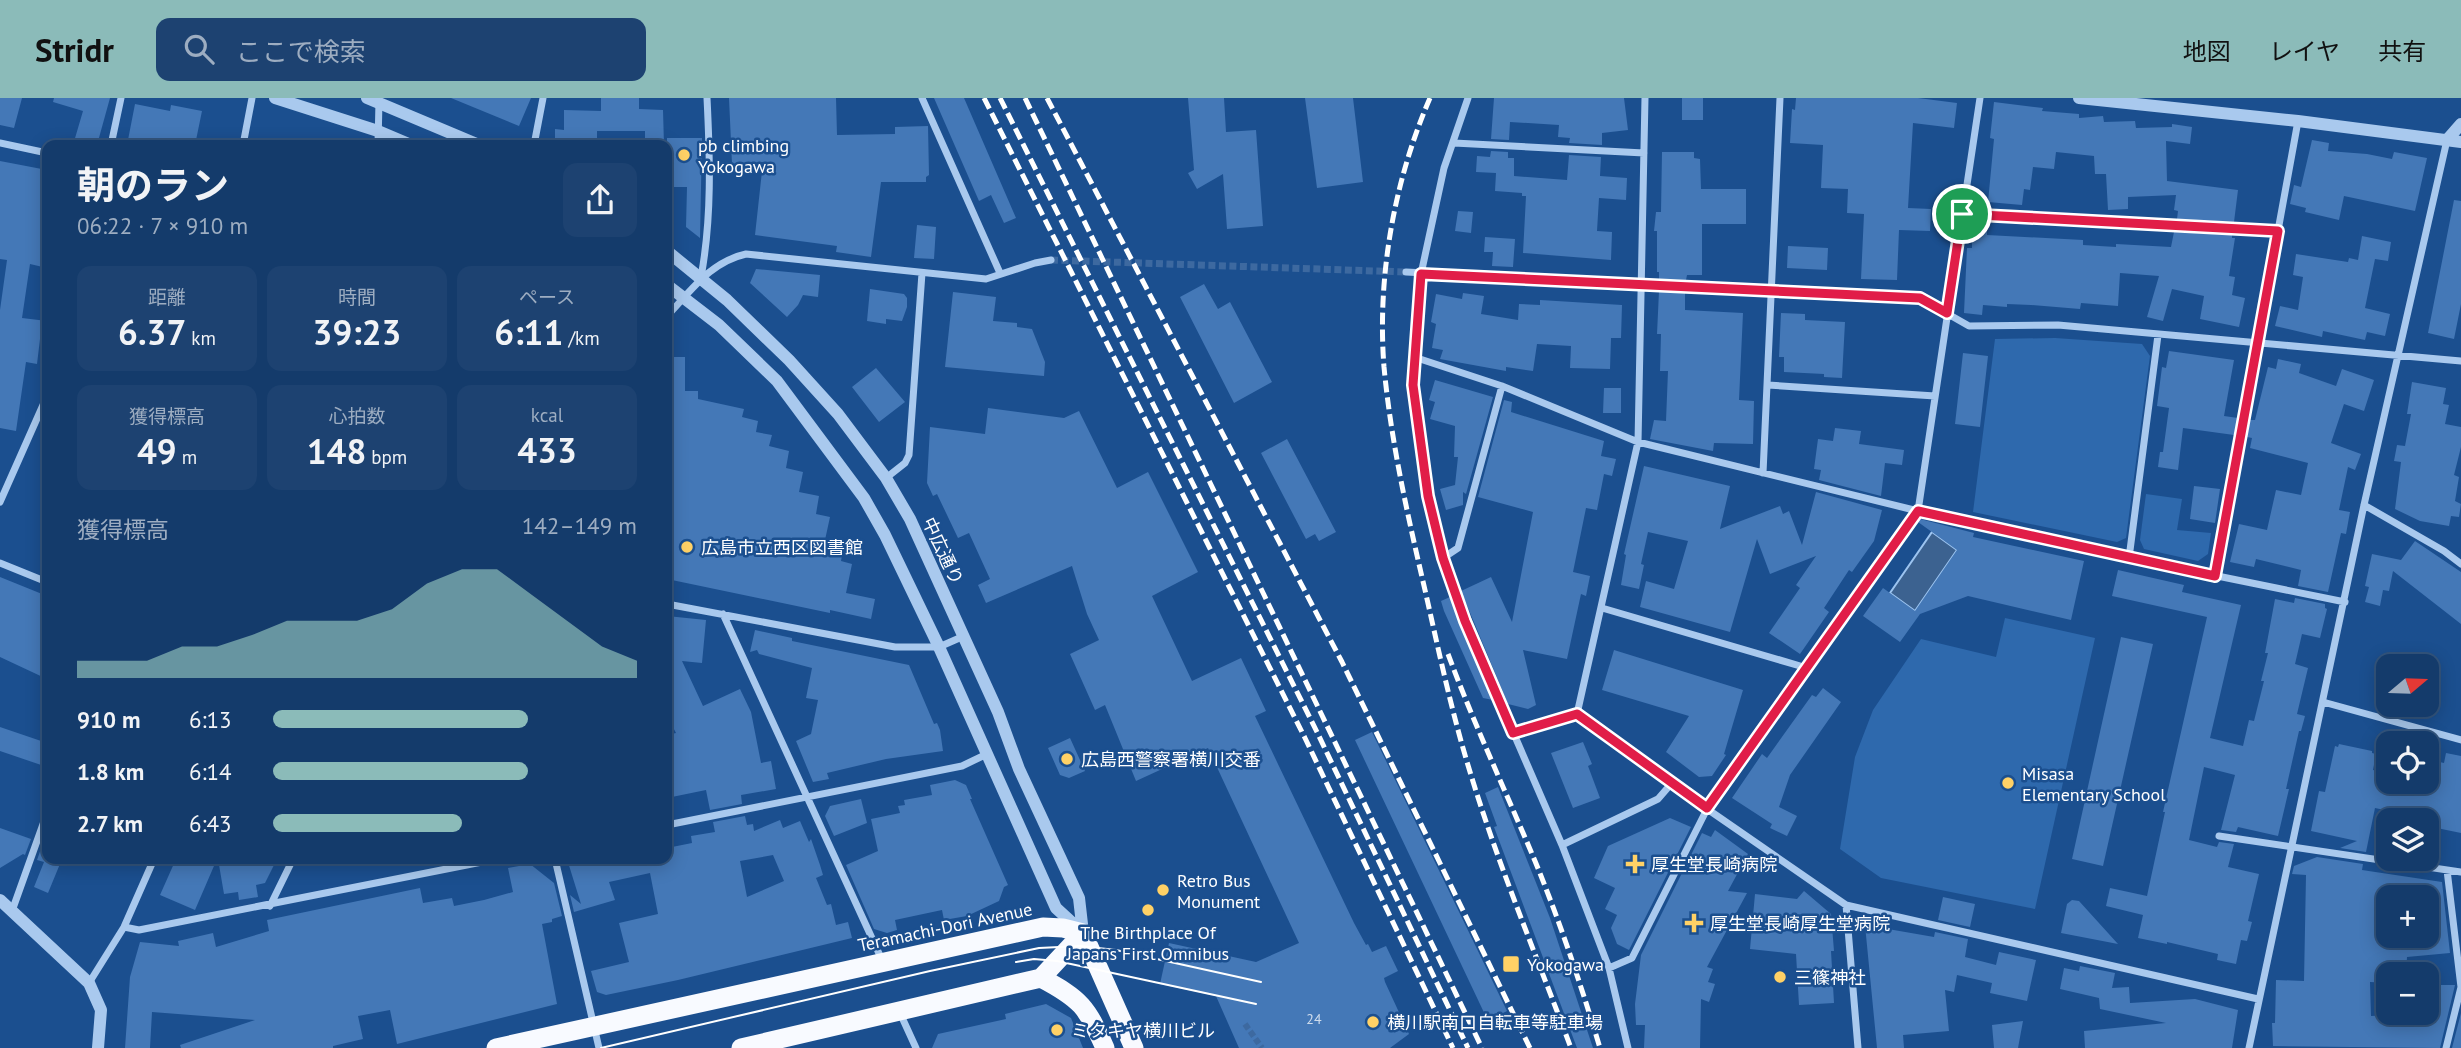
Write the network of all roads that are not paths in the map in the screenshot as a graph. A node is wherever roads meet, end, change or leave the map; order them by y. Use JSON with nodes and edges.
{"nodes":[{"id":1,"x":121,"y":98,"type":"edge"},
{"id":2,"x":252,"y":98,"type":"edge"},
{"id":3,"x":275,"y":98,"type":"edge"},
{"id":4,"x":543,"y":98,"type":"edge"},
{"id":5,"x":707,"y":98,"type":"edge"},
{"id":6,"x":922,"y":98,"type":"edge"},
{"id":7,"x":1468,"y":98,"type":"edge"},
{"id":8,"x":1645,"y":98,"type":"edge"},
{"id":9,"x":1780,"y":98,"type":"edge"},
{"id":10,"x":1980,"y":98,"type":"edge"},
{"id":11,"x":2079,"y":98,"type":"edge"},
{"id":12,"x":375,"y":99,"type":"edge"},
{"id":13,"x":2298,"y":121,"type":"junction"},
{"id":14,"x":2461,"y":124,"type":"edge"},
{"id":15,"x":378,"y":131,"type":"junction"},
{"id":16,"x":112,"y":140,"type":"edge"},
{"id":17,"x":244,"y":140,"type":"edge"},
{"id":18,"x":378,"y":140,"type":"edge"},
{"id":19,"x":399,"y":140,"type":"edge"},
{"id":20,"x":468,"y":140,"type":"edge"},
{"id":21,"x":535,"y":140,"type":"edge"},
{"id":22,"x":2447,"y":141,"type":"junction"},
{"id":23,"x":2461,"y":142,"type":"edge"},
{"id":24,"x":0,"y":143,"type":"edge"},
{"id":25,"x":1454,"y":143,"type":"junction"},
{"id":26,"x":42,"y":152,"type":"edge"},
{"id":27,"x":1644,"y":153,"type":"junction"},
{"id":28,"x":1962,"y":214,"type":"junction"},
{"id":29,"x":2278,"y":231,"type":"junction"},
{"id":30,"x":672,"y":255,"type":"edge"},
{"id":31,"x":1051,"y":260,"type":"tunnel mouth"},
{"id":32,"x":1406,"y":272,"type":"tunnel mouth"},
{"id":33,"x":922,"y":273,"type":"junction"},
{"id":34,"x":1000,"y":273,"type":"junction"},
{"id":35,"x":1421,"y":274,"type":"junction"},
{"id":36,"x":701,"y":277,"type":"junction"},
{"id":37,"x":1642,"y":285,"type":"junction"},
{"id":38,"x":672,"y":289,"type":"edge"},
{"id":39,"x":1771,"y":289,"type":"junction"},
{"id":40,"x":685,"y":298,"type":"junction"},
{"id":41,"x":672,"y":311,"type":"edge"},
{"id":42,"x":1947,"y":313,"type":"junction"},
{"id":43,"x":2158,"y":335,"type":"junction"},
{"id":44,"x":2259,"y":343,"type":"junction"},
{"id":45,"x":2399,"y":356,"type":"junction"},
{"id":46,"x":1414,"y":357,"type":"junction"},
{"id":47,"x":2461,"y":361,"type":"edge"},
{"id":48,"x":1768,"y":385,"type":"junction"},
{"id":49,"x":1502,"y":386,"type":"junction"},
{"id":50,"x":1935,"y":396,"type":"junction"},
{"id":51,"x":42,"y":407,"type":"edge"},
{"id":52,"x":1638,"y":442,"type":"junction"},
{"id":53,"x":1763,"y":473,"type":"junction"},
{"id":54,"x":886,"y":478,"type":"junction"},
{"id":55,"x":0,"y":502,"type":"edge"},
{"id":56,"x":2364,"y":505,"type":"junction"},
{"id":57,"x":1918,"y":511,"type":"junction"},
{"id":58,"x":1443,"y":558,"type":"junction"},
{"id":59,"x":2129,"y":558,"type":"junction"},
{"id":60,"x":0,"y":563,"type":"edge"},
{"id":61,"x":2461,"y":564,"type":"edge"},
{"id":62,"x":2215,"y":576,"type":"junction"},
{"id":63,"x":42,"y":580,"type":"edge"},
{"id":64,"x":2345,"y":602,"type":"junction"},
{"id":65,"x":672,"y":605,"type":"edge"},
{"id":66,"x":1602,"y":608,"type":"junction"},
{"id":67,"x":723,"y":614,"type":"junction"},
{"id":68,"x":964,"y":636,"type":"junction"},
{"id":69,"x":939,"y":647,"type":"junction"},
{"id":70,"x":1807,"y":668,"type":"junction"},
{"id":71,"x":2323,"y":702,"type":"junction"},
{"id":72,"x":1577,"y":714,"type":"junction"},
{"id":73,"x":1513,"y":733,"type":"junction"},
{"id":74,"x":2461,"y":740,"type":"edge"},
{"id":75,"x":987,"y":754,"type":"junction"},
{"id":76,"x":1671,"y":784,"type":"junction"},
{"id":77,"x":806,"y":796,"type":"junction"},
{"id":78,"x":1707,"y":808,"type":"junction"},
{"id":79,"x":672,"y":824,"type":"edge"},
{"id":80,"x":42,"y":827,"type":"edge"},
{"id":81,"x":2220,"y":836,"type":"dead end"},
{"id":82,"x":1562,"y":845,"type":"junction"},
{"id":83,"x":2291,"y":847,"type":"junction"},
{"id":84,"x":152,"y":864,"type":"edge"},
{"id":85,"x":291,"y":864,"type":"edge"},
{"id":86,"x":473,"y":864,"type":"edge"},
{"id":87,"x":556,"y":864,"type":"edge"},
{"id":88,"x":2447,"y":870,"type":"junction"},
{"id":89,"x":2461,"y":872,"type":"edge"},
{"id":90,"x":0,"y":900,"type":"edge"},
{"id":91,"x":1846,"y":905,"type":"junction"},
{"id":92,"x":270,"y":906,"type":"junction"},
{"id":93,"x":12,"y":911,"type":"junction"},
{"id":94,"x":124,"y":927,"type":"junction"},
{"id":95,"x":1083,"y":933,"type":"junction"},
{"id":96,"x":883,"y":962,"type":"junction"},
{"id":97,"x":1609,"y":968,"type":"junction"},
{"id":98,"x":1041,"y":978,"type":"junction"},
{"id":99,"x":89,"y":983,"type":"junction"},
{"id":100,"x":2258,"y":999,"type":"junction"},
{"id":101,"x":900,"y":1012,"type":"junction"},
{"id":102,"x":595,"y":1025,"type":"junction"},
{"id":103,"x":752,"y":1047,"type":"edge"},
{"id":104,"x":98,"y":1048,"type":"edge"},
{"id":105,"x":496,"y":1048,"type":"edge"},
{"id":106,"x":599,"y":1048,"type":"edge"},
{"id":107,"x":916,"y":1048,"type":"edge"},
{"id":108,"x":1105,"y":1048,"type":"edge"},
{"id":109,"x":1134,"y":1048,"type":"edge"},
{"id":110,"x":1628,"y":1048,"type":"edge"},
{"id":111,"x":1858,"y":1048,"type":"edge"},
{"id":112,"x":2249,"y":1048,"type":"edge"},
{"id":113,"x":2446,"y":1048,"type":"edge"}],
"edges":[{"from":1,"to":16,"type":"street"},
{"from":2,"to":17,"type":"street"},
{"from":3,"to":15,"type":"street"},
{"from":4,"to":21,"type":"street"},
{"from":5,"to":36,"type":"street"},
{"from":6,"to":34,"type":"street"},
{"from":7,"to":25,"type":"street"},
{"from":8,"to":27,"type":"street"},
{"from":9,"to":39,"type":"street"},
{"from":10,"to":28,"type":"street"},
{"from":11,"to":13,"type":"street"},
{"from":12,"to":15,"type":"street"},
{"from":12,"to":20,"type":"street"},
{"from":13,"to":22,"type":"street"},
{"from":13,"to":29,"type":"street"},
{"from":14,"to":22,"type":"street"},
{"from":15,"to":18,"type":"street"},
{"from":15,"to":19,"type":"street"},
{"from":22,"to":23,"type":"street"},
{"from":22,"to":45,"type":"street"},
{"from":24,"to":26,"type":"street"},
{"from":25,"to":27,"type":"street"},
{"from":25,"to":35,"type":"street"},
{"from":27,"to":37,"type":"street"},
{"from":28,"to":29,"type":"street"},
{"from":28,"to":42,"type":"street"},
{"from":29,"to":44,"type":"street"},
{"from":30,"to":36,"type":"street","name":"中広通り"},
{"from":31,"to":34,"type":"street"},
{"from":32,"to":35,"type":"street"},
{"from":33,"to":34,"type":"street"},
{"from":33,"to":36,"type":"street"},
{"from":33,"to":54,"type":"street"},
{"from":35,"to":37,"type":"street"},
{"from":35,"to":46,"type":"street"},
{"from":36,"to":40,"type":"street"},
{"from":36,"to":54,"type":"street","name":"中広通り"},
{"from":37,"to":39,"type":"street"},
{"from":37,"to":52,"type":"street"},
{"from":38,"to":40,"type":"street"},
{"from":39,"to":42,"type":"street"},
{"from":39,"to":48,"type":"street"},
{"from":40,"to":41,"type":"street"},
{"from":40,"to":69,"type":"street"},
{"from":42,"to":43,"type":"street"},
{"from":42,"to":50,"type":"street"},
{"from":43,"to":44,"type":"street"},
{"from":43,"to":59,"type":"street"},
{"from":44,"to":45,"type":"street"},
{"from":44,"to":62,"type":"street"},
{"from":45,"to":47,"type":"street"},
{"from":45,"to":56,"type":"street"},
{"from":46,"to":49,"type":"street"},
{"from":46,"to":58,"type":"street"},
{"from":48,"to":50,"type":"street"},
{"from":48,"to":53,"type":"street"},
{"from":49,"to":52,"type":"street"},
{"from":49,"to":58,"type":"street"},
{"from":50,"to":57,"type":"street"},
{"from":51,"to":55,"type":"street"},
{"from":52,"to":53,"type":"street"},
{"from":52,"to":66,"type":"street"},
{"from":53,"to":57,"type":"street"},
{"from":54,"to":68,"type":"street","name":"中広通り"},
{"from":56,"to":61,"type":"street"},
{"from":56,"to":64,"type":"street"},
{"from":57,"to":59,"type":"street"},
{"from":57,"to":70,"type":"street"},
{"from":58,"to":73,"type":"street"},
{"from":59,"to":62,"type":"street"},
{"from":60,"to":63,"type":"street"},
{"from":62,"to":64,"type":"street"},
{"from":64,"to":71,"type":"street"},
{"from":65,"to":67,"type":"street"},
{"from":66,"to":70,"type":"street"},
{"from":66,"to":72,"type":"street"},
{"from":67,"to":69,"type":"street"},
{"from":67,"to":77,"type":"street"},
{"from":68,"to":69,"type":"street"},
{"from":68,"to":95,"type":"street","name":"中広通り"},
{"from":69,"to":75,"type":"street"},
{"from":70,"to":78,"type":"street"},
{"from":71,"to":74,"type":"street"},
{"from":71,"to":83,"type":"street"},
{"from":72,"to":73,"type":"street"},
{"from":72,"to":76,"type":"street"},
{"from":73,"to":82,"type":"street"},
{"from":75,"to":77,"type":"street"},
{"from":75,"to":95,"type":"street"},
{"from":76,"to":78,"type":"street"},
{"from":76,"to":82,"type":"street"},
{"from":77,"to":79,"type":"street"},
{"from":77,"to":96,"type":"street"},
{"from":78,"to":91,"type":"street"},
{"from":78,"to":97,"type":"street"},
{"from":80,"to":93,"type":"street"},
{"from":81,"to":83,"type":"street"},
{"from":82,"to":97,"type":"street"},
{"from":83,"to":88,"type":"street"},
{"from":83,"to":100,"type":"street"},
{"from":84,"to":94,"type":"street"},
{"from":85,"to":92,"type":"street"},
{"from":86,"to":92,"type":"street"},
{"from":87,"to":102,"type":"street"},
{"from":88,"to":89,"type":"street"},
{"from":88,"to":113,"type":"street"},
{"from":90,"to":93,"type":"street"},
{"from":91,"to":100,"type":"street"},
{"from":91,"to":111,"type":"street"},
{"from":92,"to":94,"type":"street"},
{"from":93,"to":99,"type":"street"},
{"from":94,"to":99,"type":"street"},
{"from":95,"to":96,"type":"highway","name":"Teramachi-Dori Avenue"},
{"from":95,"to":98,"type":"highway"},
{"from":95,"to":109,"type":"highway"},
{"from":96,"to":102,"type":"highway","name":"Teramachi-Dori Avenue"},
{"from":97,"to":110,"type":"street"},
{"from":98,"to":101,"type":"highway"},
{"from":98,"to":108,"type":"highway"},
{"from":99,"to":104,"type":"street"},
{"from":100,"to":112,"type":"street"},
{"from":101,"to":103,"type":"highway"},
{"from":101,"to":107,"type":"street"},
{"from":102,"to":105,"type":"highway","name":"Teramachi-Dori Avenue"},
{"from":102,"to":106,"type":"street"}]}
